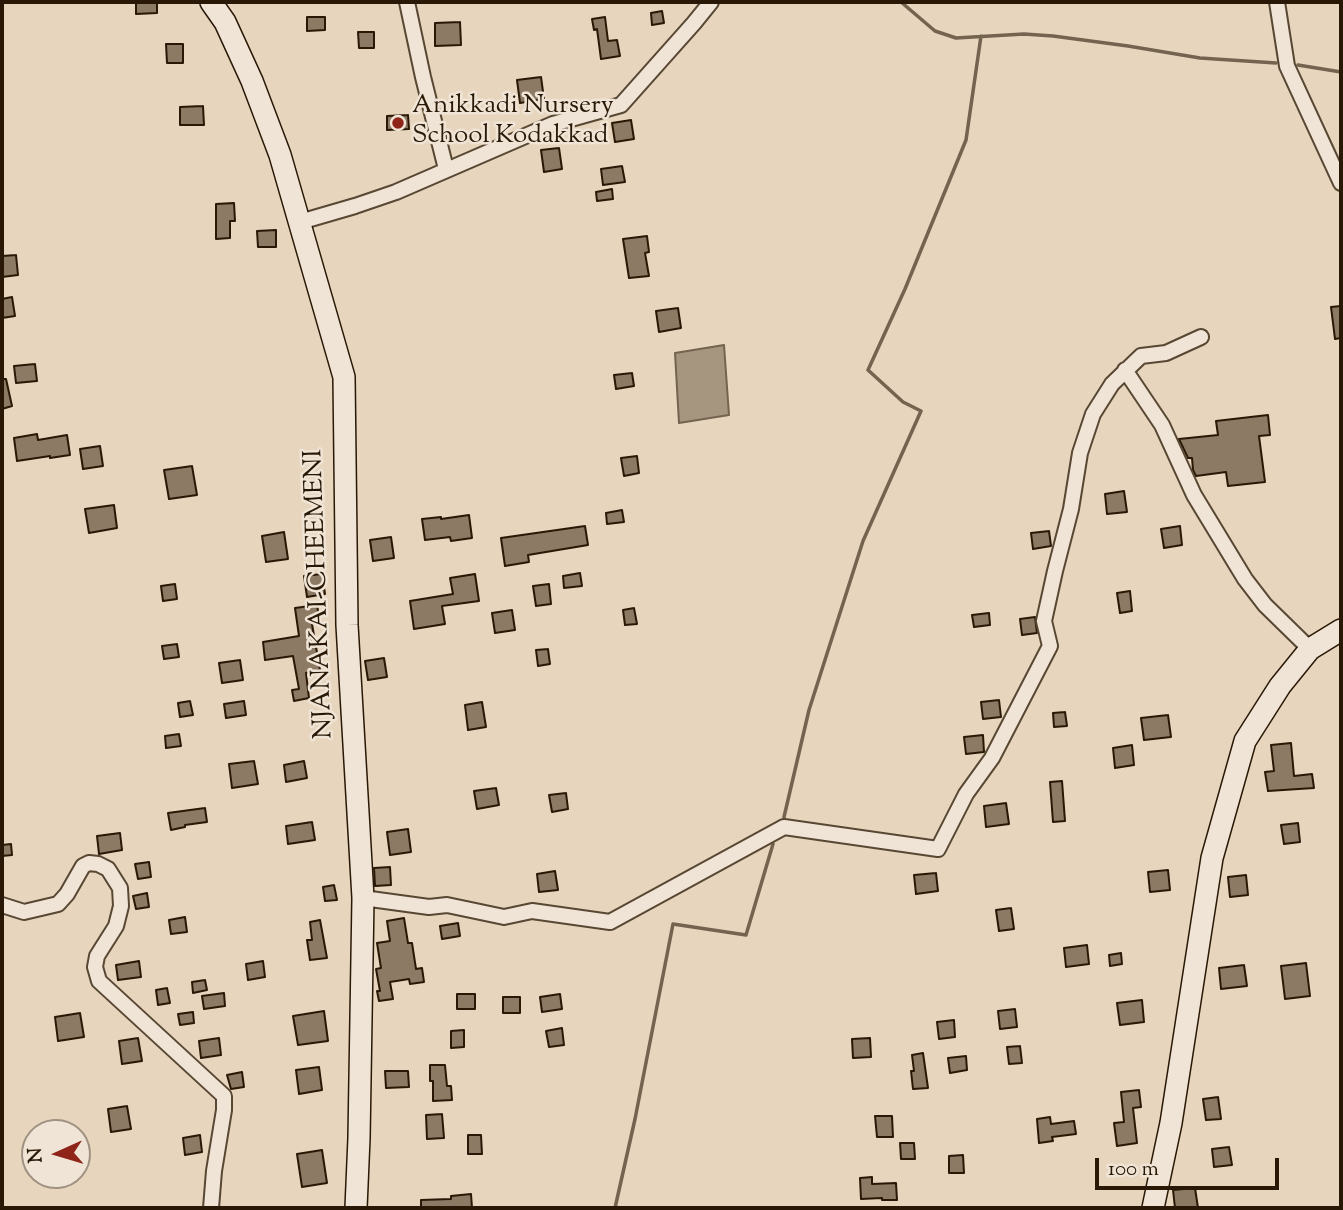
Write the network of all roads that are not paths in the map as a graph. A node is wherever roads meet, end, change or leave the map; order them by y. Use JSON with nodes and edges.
{"nodes":[{"id":1,"x":211,"y":2,"type":"edge"},
{"id":2,"x":407,"y":2,"type":"edge"},
{"id":3,"x":711,"y":2,"type":"edge"},
{"id":4,"x":1277,"y":2,"type":"edge"},
{"id":5,"x":446,"y":169,"type":"junction"},
{"id":6,"x":1341,"y":184,"type":"edge"},
{"id":7,"x":300,"y":222,"type":"junction"},
{"id":8,"x":1201,"y":337,"type":"dead end"},
{"id":9,"x":1125,"y":370,"type":"junction"},
{"id":10,"x":1341,"y":630,"type":"edge"},
{"id":11,"x":1310,"y":649,"type":"junction"},
{"id":12,"x":363,"y":898,"type":"junction"},
{"id":13,"x":2,"y":905,"type":"edge"},
{"id":14,"x":211,"y":1208,"type":"edge"},
{"id":15,"x":356,"y":1208,"type":"edge"},
{"id":16,"x":1153,"y":1208,"type":"edge"}],
"edges":[{"from":1,"to":7,"type":"main road","name":"NJANAKAI-CHEEMENI"},
{"from":2,"to":5,"type":"street"},
{"from":3,"to":5,"type":"street"},
{"from":4,"to":6,"type":"street"},
{"from":5,"to":7,"type":"street"},
{"from":7,"to":12,"type":"main road","name":"NJANAKAI-CHEEMENI"},
{"from":8,"to":9,"type":"street"},
{"from":9,"to":11,"type":"street"},
{"from":9,"to":12,"type":"street"},
{"from":10,"to":11,"type":"main road"},
{"from":11,"to":16,"type":"main road"},
{"from":12,"to":15,"type":"main road","name":"NJANAKAI-CHEEMENI"},
{"from":13,"to":14,"type":"street"}]}
